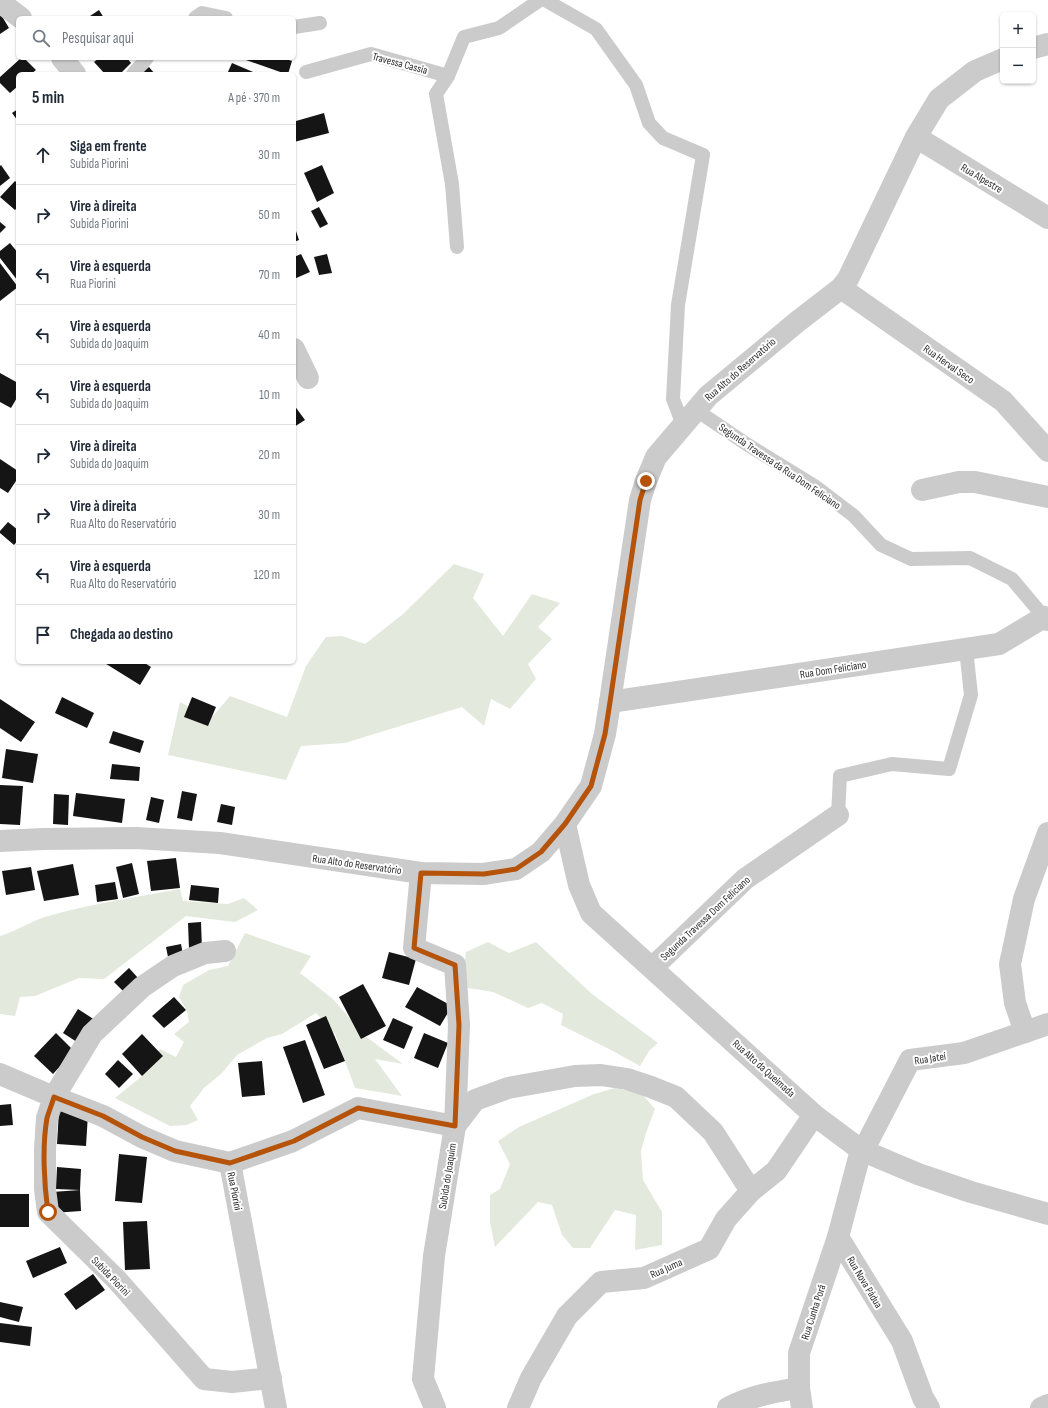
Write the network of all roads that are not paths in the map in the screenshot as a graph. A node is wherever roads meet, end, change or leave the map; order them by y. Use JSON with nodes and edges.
{"nodes":[{"id":1,"x":540,"y":0,"type":"edge"},
{"id":2,"x":545,"y":0,"type":"edge"},
{"id":3,"x":0,"y":2,"type":"edge"},
{"id":4,"x":18,"y":16,"type":"edge"},
{"id":5,"x":198,"y":16,"type":"edge"},
{"id":6,"x":216,"y":16,"type":"edge"},
{"id":7,"x":320,"y":23,"type":"dead end"},
{"id":8,"x":296,"y":27,"type":"edge"},
{"id":9,"x":1048,"y":44,"type":"edge"},
{"id":10,"x":1036,"y":47,"type":"edge"},
{"id":11,"x":64,"y":60,"type":"edge"},
{"id":12,"x":145,"y":60,"type":"edge"},
{"id":13,"x":1000,"y":60,"type":"edge"},
{"id":14,"x":73,"y":72,"type":"edge"},
{"id":15,"x":135,"y":72,"type":"edge"},
{"id":16,"x":306,"y":72,"type":"dead end"},
{"id":17,"x":448,"y":76,"type":"junction"},
{"id":18,"x":916,"y":137,"type":"junction"},
{"id":19,"x":1048,"y":218,"type":"edge"},
{"id":20,"x":457,"y":247,"type":"dead end"},
{"id":21,"x":841,"y":288,"type":"junction"},
{"id":22,"x":296,"y":353,"type":"edge"},
{"id":23,"x":308,"y":378,"type":"dead end"},
{"id":24,"x":689,"y":417,"type":"junction"},
{"id":25,"x":1048,"y":451,"type":"edge"},
{"id":26,"x":922,"y":490,"type":"dead end"},
{"id":27,"x":1048,"y":497,"type":"edge"},
{"id":28,"x":1046,"y":618,"type":"edge"},
{"id":29,"x":966,"y":649,"type":"junction"},
{"id":30,"x":610,"y":702,"type":"junction"},
{"id":31,"x":838,"y":815,"type":"joint"},
{"id":32,"x":565,"y":824,"type":"junction"},
{"id":33,"x":1048,"y":834,"type":"edge"},
{"id":34,"x":0,"y":841,"type":"edge"},
{"id":35,"x":421,"y":873,"type":"junction"},
{"id":36,"x":225,"y":951,"type":"dead end"},
{"id":37,"x":652,"y":968,"type":"junction"},
{"id":38,"x":1048,"y":1024,"type":"edge"},
{"id":39,"x":1025,"y":1032,"type":"junction"},
{"id":40,"x":0,"y":1074,"type":"edge"},
{"id":41,"x":54,"y":1097,"type":"junction"},
{"id":42,"x":814,"y":1115,"type":"junction"},
{"id":43,"x":455,"y":1126,"type":"junction"},
{"id":44,"x":862,"y":1151,"type":"junction"},
{"id":45,"x":230,"y":1163,"type":"junction"},
{"id":46,"x":751,"y":1191,"type":"junction"},
{"id":47,"x":1048,"y":1214,"type":"edge"},
{"id":48,"x":838,"y":1237,"type":"junction"},
{"id":49,"x":271,"y":1378,"type":"junction"},
{"id":50,"x":801,"y":1398,"type":"edge"},
{"id":51,"x":1048,"y":1405,"type":"edge"},
{"id":52,"x":276,"y":1408,"type":"edge"},
{"id":53,"x":435,"y":1408,"type":"edge"},
{"id":54,"x":518,"y":1408,"type":"edge"},
{"id":55,"x":728,"y":1408,"type":"edge"},
{"id":56,"x":929,"y":1408,"type":"edge"},
{"id":57,"x":1041,"y":1408,"type":"edge"}],
"edges":[{"from":1,"to":17,"type":"lane"},
{"from":2,"to":24,"type":"lane"},
{"from":3,"to":4,"type":"street"},
{"from":5,"to":6,"type":"lane"},
{"from":7,"to":8,"type":"lane"},
{"from":9,"to":10,"type":"street"},
{"from":11,"to":14,"type":"street"},
{"from":12,"to":15,"type":"lane"},
{"from":13,"to":18,"type":"street","name":"Rua Alto do Reservatório"},
{"from":16,"to":17,"type":"lane","name":"Travessa Cassia"},
{"from":17,"to":20,"type":"lane"},
{"from":18,"to":19,"type":"street","name":"Rua Alpestre"},
{"from":18,"to":21,"type":"street","name":"Rua Alto do Reservatório"},
{"from":21,"to":24,"type":"street","name":"Rua Alto do Reservatório"},
{"from":21,"to":25,"type":"street","name":"Rua Herval Seco"},
{"from":22,"to":23,"type":"street"},
{"from":24,"to":28,"type":"lane","name":"Segunda Travessa da Rua Dom Feliciano"},
{"from":24,"to":30,"type":"street","name":"Rua Alto do Reservatório"},
{"from":26,"to":27,"type":"street"},
{"from":28,"to":29,"type":"street","name":"Rua Dom Feliciano"},
{"from":29,"to":30,"type":"street","name":"Rua Dom Feliciano"},
{"from":29,"to":31,"type":"lane"},
{"from":30,"to":32,"type":"street","name":"Rua Alto do Reservatório"},
{"from":31,"to":37,"type":"street","name":"Segunda Travessa Dom Feliciano"},
{"from":32,"to":35,"type":"street","name":"Rua Alto do Reservatório"},
{"from":32,"to":37,"type":"street","name":"Rua Alto da Queimada"},
{"from":33,"to":39,"type":"street"},
{"from":34,"to":35,"type":"street","name":"Rua Alto do Reservatório"},
{"from":35,"to":43,"type":"street","name":"Subida do Joaquim"},
{"from":36,"to":41,"type":"street"},
{"from":37,"to":42,"type":"street","name":"Rua Alto da Queimada"},
{"from":38,"to":39,"type":"street","name":"Rua Jateí"},
{"from":39,"to":44,"type":"street","name":"Rua Jateí"},
{"from":40,"to":41,"type":"street"},
{"from":41,"to":45,"type":"street"},
{"from":41,"to":49,"type":"street","name":"Subida Piorini"},
{"from":42,"to":44,"type":"street","name":"Rua Alto da Queimada"},
{"from":42,"to":46,"type":"street","name":"Rua Juma"},
{"from":43,"to":45,"type":"street","name":"Rua Piorini"},
{"from":43,"to":46,"type":"street"},
{"from":43,"to":53,"type":"street","name":"Subida do Joaquim"},
{"from":44,"to":47,"type":"street","name":"Rua Alto da Queimada"},
{"from":44,"to":48,"type":"street"},
{"from":45,"to":49,"type":"street","name":"Rua Piorini"},
{"from":46,"to":54,"type":"street","name":"Rua Juma"},
{"from":48,"to":50,"type":"street","name":"Rua Cunha Porã"},
{"from":48,"to":56,"type":"street","name":"Rua Nova Pádua"},
{"from":49,"to":52,"type":"street","name":"Rua Piorini"},
{"from":50,"to":55,"type":"street"},
{"from":51,"to":57,"type":"street"}]}
